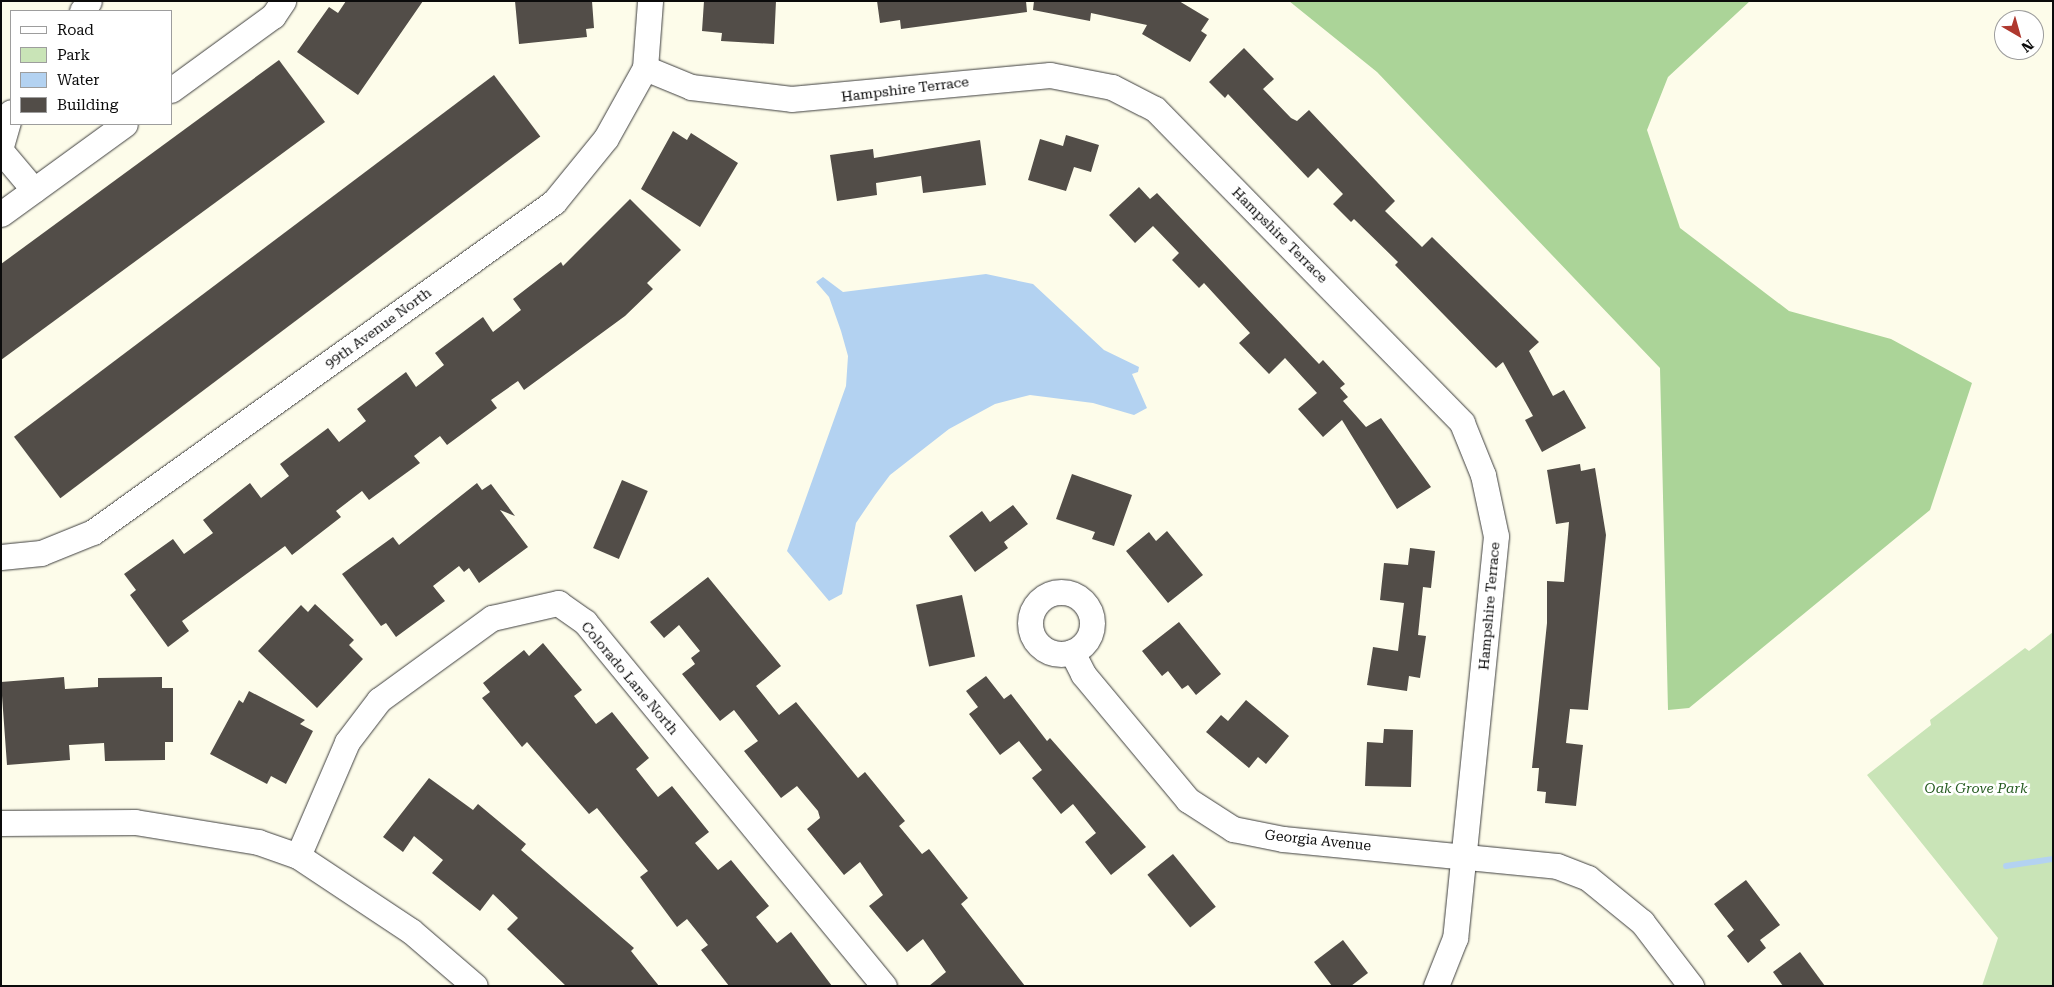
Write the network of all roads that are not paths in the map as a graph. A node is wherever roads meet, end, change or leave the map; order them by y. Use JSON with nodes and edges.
{"nodes":[{"id":1,"x":283,"y":1,"type":"edge"},
{"id":2,"x":650,"y":1,"type":"edge"},
{"id":3,"x":645,"y":68,"type":"junction"},
{"id":4,"x":172,"y":89,"type":"edge"},
{"id":5,"x":10,"y":115,"type":"edge"},
{"id":6,"x":124,"y":125,"type":"edge"},
{"id":7,"x":1,"y":146,"type":"edge"},
{"id":8,"x":1,"y":151,"type":"edge"},
{"id":9,"x":34,"y":190,"type":"junction"},
{"id":10,"x":1,"y":214,"type":"edge"},
{"id":11,"x":1,"y":557,"type":"edge"},
{"id":12,"x":1072,"y":652,"type":"dead end"},
{"id":13,"x":1,"y":823,"type":"edge"},
{"id":14,"x":1465,"y":855,"type":"junction"},
{"id":15,"x":298,"y":856,"type":"junction"},
{"id":16,"x":475,"y":986,"type":"edge"},
{"id":17,"x":884,"y":986,"type":"edge"},
{"id":18,"x":1436,"y":986,"type":"edge"},
{"id":19,"x":1691,"y":986,"type":"edge"}],
"edges":[{"from":1,"to":4,"type":"street"},
{"from":2,"to":3,"type":"street","name":"99th Avenue North"},
{"from":3,"to":11,"type":"street","name":"99th Avenue North"},
{"from":3,"to":14,"type":"street","name":"Hampshire Terrace"},
{"from":5,"to":7,"type":"street"},
{"from":6,"to":9,"type":"street"},
{"from":8,"to":9,"type":"street"},
{"from":9,"to":10,"type":"street"},
{"from":12,"to":14,"type":"street","name":"Georgia Avenue"},
{"from":13,"to":15,"type":"street"},
{"from":14,"to":18,"type":"street","name":"Hampshire Terrace"},
{"from":14,"to":19,"type":"street","name":"Georgia Avenue"},
{"from":15,"to":16,"type":"street"},
{"from":15,"to":17,"type":"street","name":"Colorado Lane North"}]}
